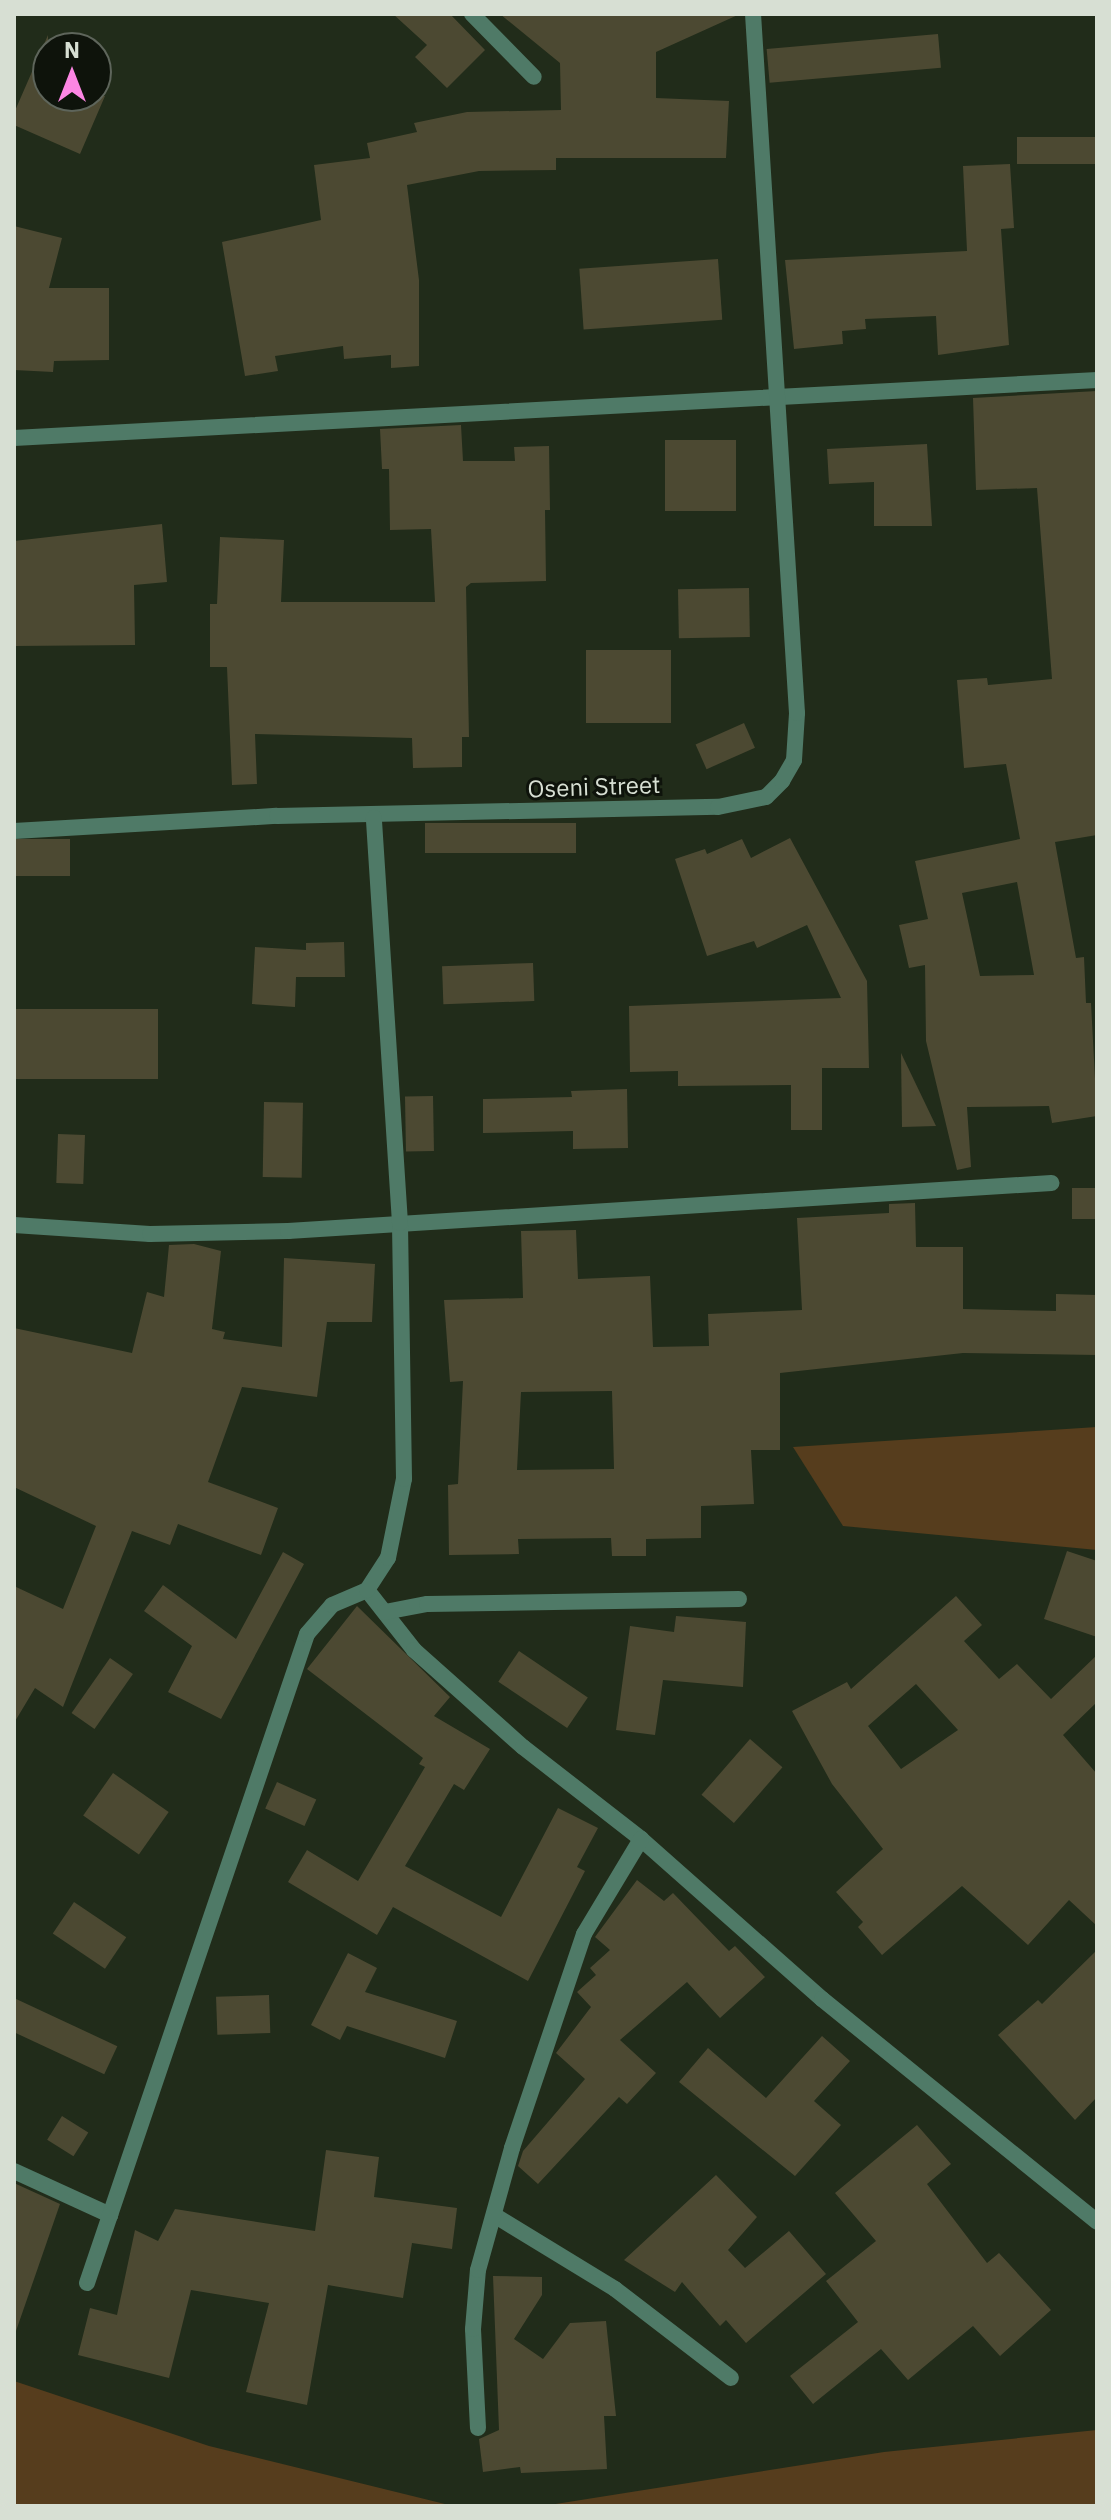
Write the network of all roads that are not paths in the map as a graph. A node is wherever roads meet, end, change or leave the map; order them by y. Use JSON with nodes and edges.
{"nodes":[{"id":1,"x":472,"y":14,"type":"edge"},
{"id":2,"x":753,"y":14,"type":"edge"},
{"id":3,"x":534,"y":77,"type":"dead end"},
{"id":4,"x":1097,"y":380,"type":"edge"},
{"id":5,"x":778,"y":399,"type":"junction"},
{"id":6,"x":14,"y":438,"type":"edge"},
{"id":7,"x":374,"y":818,"type":"junction"},
{"id":8,"x":14,"y":831,"type":"edge"},
{"id":9,"x":1051,"y":1183,"type":"dead end"},
{"id":10,"x":400,"y":1223,"type":"junction"},
{"id":11,"x":14,"y":1225,"type":"edge"},
{"id":12,"x":367,"y":1590,"type":"junction"},
{"id":13,"x":739,"y":1599,"type":"dead end"},
{"id":14,"x":385,"y":1612,"type":"junction"},
{"id":15,"x":641,"y":1839,"type":"junction"},
{"id":16,"x":14,"y":2171,"type":"edge"},
{"id":17,"x":110,"y":2215,"type":"junction"},
{"id":18,"x":494,"y":2215,"type":"junction"},
{"id":19,"x":1097,"y":2222,"type":"edge"},
{"id":20,"x":87,"y":2283,"type":"dead end"},
{"id":21,"x":731,"y":2378,"type":"dead end"},
{"id":22,"x":478,"y":2428,"type":"dead end"}],
"edges":[{"from":1,"to":3,"type":"street"},
{"from":2,"to":5,"type":"street","name":"Oseni Street"},
{"from":4,"to":5,"type":"street"},
{"from":5,"to":6,"type":"street"},
{"from":5,"to":7,"type":"street","name":"Oseni Street"},
{"from":7,"to":8,"type":"street","name":"Oseni Street"},
{"from":7,"to":10,"type":"street"},
{"from":9,"to":10,"type":"street"},
{"from":10,"to":11,"type":"street"},
{"from":10,"to":12,"type":"street"},
{"from":12,"to":14,"type":"street"},
{"from":12,"to":17,"type":"street"},
{"from":13,"to":14,"type":"street"},
{"from":14,"to":15,"type":"street"},
{"from":15,"to":18,"type":"street"},
{"from":15,"to":19,"type":"street"},
{"from":16,"to":17,"type":"street"},
{"from":17,"to":20,"type":"street"},
{"from":18,"to":21,"type":"street"},
{"from":18,"to":22,"type":"street"}]}
